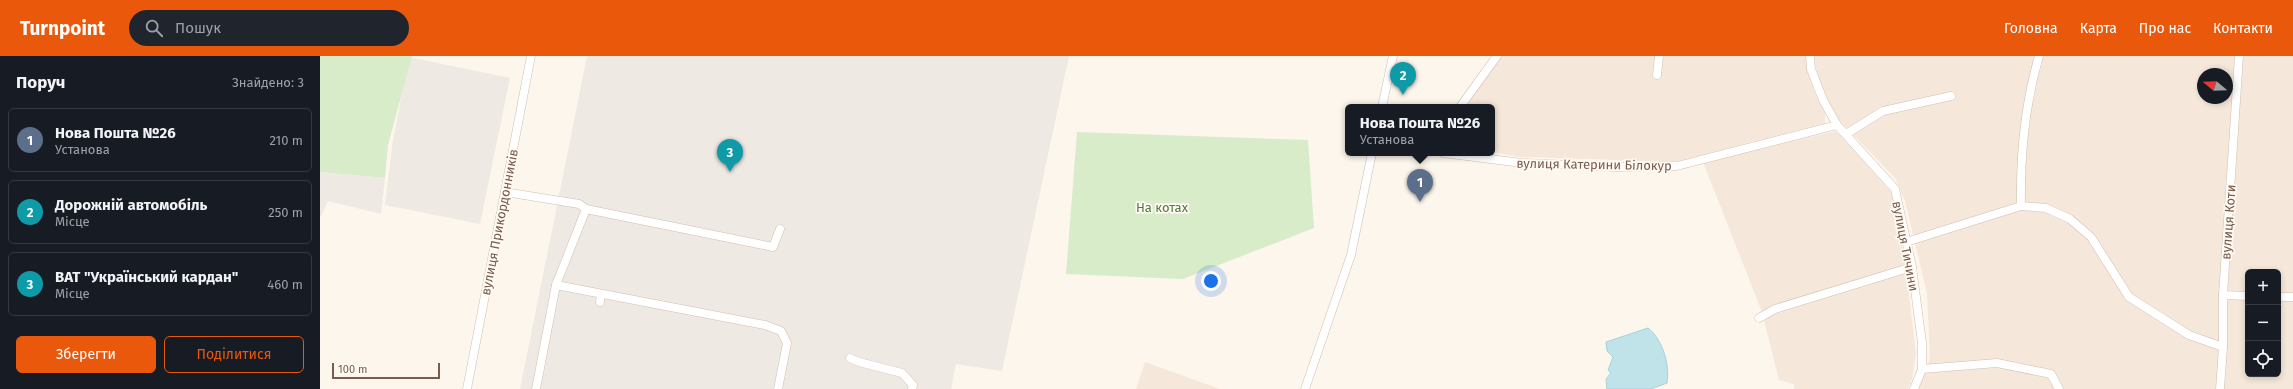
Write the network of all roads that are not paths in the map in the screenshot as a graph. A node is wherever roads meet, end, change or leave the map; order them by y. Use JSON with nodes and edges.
{"nodes":[{"id":1,"x":531,"y":56,"type":"edge"},
{"id":2,"x":1393,"y":56,"type":"edge"},
{"id":3,"x":1497,"y":56,"type":"edge"},
{"id":4,"x":1659,"y":56,"type":"edge"},
{"id":5,"x":1810,"y":56,"type":"edge"},
{"id":6,"x":2039,"y":56,"type":"edge"},
{"id":7,"x":2239,"y":56,"type":"edge"},
{"id":8,"x":1657,"y":75,"type":"dead end"},
{"id":9,"x":1951,"y":96,"type":"dead end"},
{"id":10,"x":1383,"y":104,"type":"edge"},
{"id":11,"x":1462,"y":104,"type":"edge"},
{"id":12,"x":1838,"y":125,"type":"junction"},
{"id":13,"x":1846,"y":134,"type":"junction"},
{"id":14,"x":1371,"y":156,"type":"edge"},
{"id":15,"x":1467,"y":156,"type":"edge"},
{"id":16,"x":505,"y":192,"type":"junction"},
{"id":17,"x":2021,"y":206,"type":"junction"},
{"id":18,"x":586,"y":209,"type":"junction"},
{"id":19,"x":780,"y":229,"type":"dead end"},
{"id":20,"x":1906,"y":242,"type":"junction"},
{"id":21,"x":1912,"y":267,"type":"junction"},
{"id":22,"x":556,"y":284,"type":"junction"},
{"id":23,"x":2223,"y":295,"type":"junction"},
{"id":24,"x":2245,"y":296,"type":"edge"},
{"id":25,"x":2281,"y":297,"type":"edge"},
{"id":26,"x":2293,"y":297,"type":"edge"},
{"id":27,"x":1759,"y":318,"type":"dead end"},
{"id":28,"x":2223,"y":347,"type":"junction"},
{"id":29,"x":850,"y":358,"type":"dead end"},
{"id":30,"x":1922,"y":369,"type":"junction"},
{"id":31,"x":466,"y":389,"type":"edge"},
{"id":32,"x":536,"y":389,"type":"edge"},
{"id":33,"x":778,"y":389,"type":"edge"},
{"id":34,"x":912,"y":389,"type":"edge"},
{"id":35,"x":1305,"y":389,"type":"edge"},
{"id":36,"x":1914,"y":389,"type":"edge"},
{"id":37,"x":2059,"y":389,"type":"edge"},
{"id":38,"x":2220,"y":389,"type":"edge"}],
"edges":[{"from":1,"to":16,"type":"street","name":"вулиця Прикордонників"},
{"from":2,"to":10,"type":"street"},
{"from":3,"to":11,"type":"street"},
{"from":4,"to":8,"type":"street"},
{"from":5,"to":12,"type":"street","name":"вулиця Тичини"},
{"from":6,"to":17,"type":"street"},
{"from":7,"to":23,"type":"street","name":"вулиця Коти"},
{"from":9,"to":13,"type":"street"},
{"from":12,"to":13,"type":"street","name":"вулиця Тичини"},
{"from":12,"to":15,"type":"street","name":"вулиця Катерини Білокур"},
{"from":13,"to":20,"type":"street","name":"вулиця Тичини"},
{"from":14,"to":35,"type":"street"},
{"from":16,"to":18,"type":"street"},
{"from":16,"to":31,"type":"street","name":"вулиця Прикордонників"},
{"from":17,"to":20,"type":"street"},
{"from":17,"to":28,"type":"street"},
{"from":18,"to":19,"type":"street"},
{"from":18,"to":22,"type":"street"},
{"from":20,"to":21,"type":"street","name":"вулиця Тичини"},
{"from":21,"to":27,"type":"street"},
{"from":21,"to":30,"type":"street","name":"вулиця Тичини"},
{"from":22,"to":32,"type":"street"},
{"from":22,"to":33,"type":"street"},
{"from":23,"to":24,"type":"street"},
{"from":23,"to":28,"type":"street","name":"вулиця Коти"},
{"from":25,"to":26,"type":"street"},
{"from":28,"to":38,"type":"street","name":"вулиця Коти"},
{"from":29,"to":34,"type":"street"},
{"from":30,"to":36,"type":"street","name":"вулиця Тичини"},
{"from":30,"to":37,"type":"street"}]}
